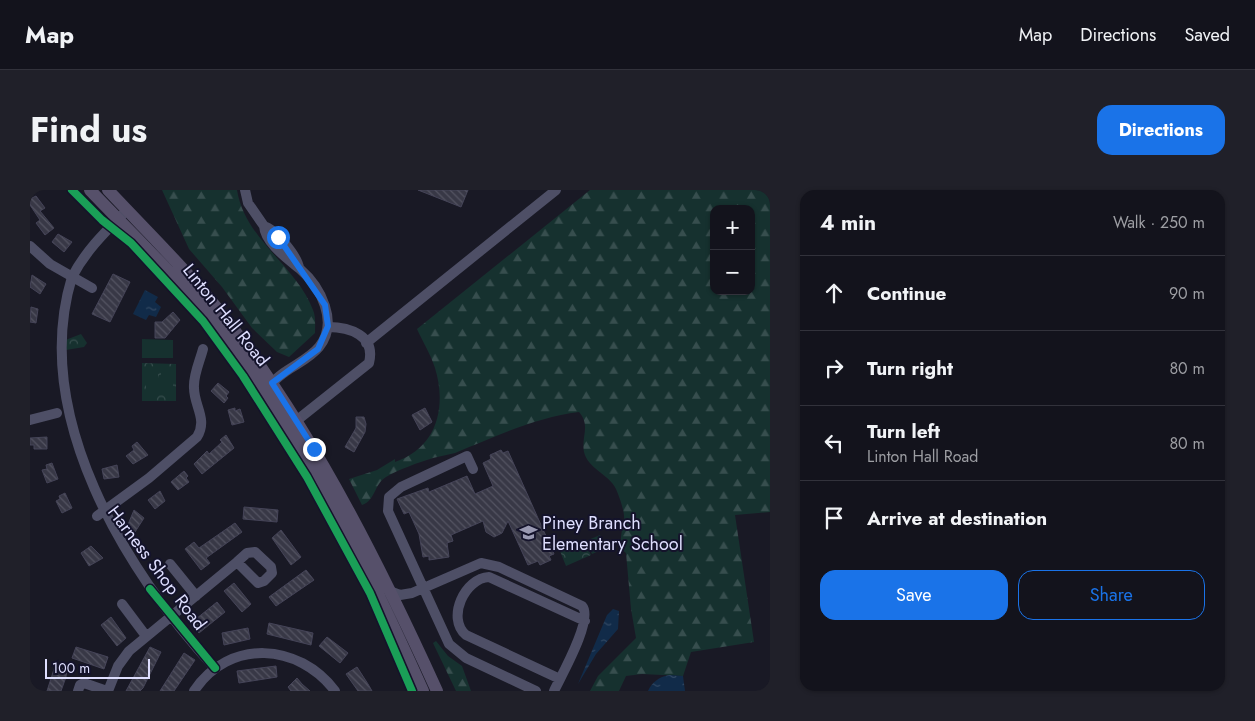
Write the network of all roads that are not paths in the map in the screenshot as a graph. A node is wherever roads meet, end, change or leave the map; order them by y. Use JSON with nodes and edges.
{"nodes":[{"id":1,"x":90,"y":190,"type":"edge"},
{"id":2,"x":108,"y":190,"type":"edge"},
{"id":3,"x":245,"y":190,"type":"edge"},
{"id":4,"x":556,"y":190,"type":"edge"},
{"id":5,"x":122,"y":215,"type":"junction"},
{"id":6,"x":30,"y":246,"type":"edge"},
{"id":7,"x":72,"y":278,"type":"junction"},
{"id":8,"x":92,"y":288,"type":"dead end"},
{"id":9,"x":328,"y":326,"type":"junction"},
{"id":10,"x":366,"y":343,"type":"junction"},
{"id":11,"x":203,"y":349,"type":"dead end"},
{"id":12,"x":52,"y":352,"type":"dead end"},
{"id":13,"x":267,"y":387,"type":"junction"},
{"id":14,"x":54,"y":399,"type":"dead end"},
{"id":15,"x":30,"y":420,"type":"edge"},
{"id":16,"x":296,"y":421,"type":"junction"},
{"id":17,"x":472,"y":469,"type":"dead end"},
{"id":18,"x":80,"y":482,"type":"dead end"},
{"id":19,"x":97,"y":516,"type":"junction"},
{"id":20,"x":237,"y":562,"type":"dead end"},
{"id":21,"x":170,"y":564,"type":"dead end"},
{"id":22,"x":422,"y":589,"type":"junction"},
{"id":23,"x":392,"y":592,"type":"junction"},
{"id":24,"x":196,"y":596,"type":"junction"},
{"id":25,"x":122,"y":604,"type":"dead end"},
{"id":26,"x":171,"y":616,"type":"junction"},
{"id":27,"x":585,"y":621,"type":"junction"},
{"id":28,"x":146,"y":636,"type":"junction"},
{"id":29,"x":215,"y":668,"type":"junction"},
{"id":30,"x":560,"y":679,"type":"junction"},
{"id":31,"x":78,"y":691,"type":"edge"},
{"id":32,"x":107,"y":691,"type":"edge"},
{"id":33,"x":194,"y":691,"type":"edge"},
{"id":34,"x":336,"y":691,"type":"edge"},
{"id":35,"x":423,"y":691,"type":"edge"},
{"id":36,"x":437,"y":691,"type":"edge"},
{"id":37,"x":536,"y":691,"type":"edge"},
{"id":38,"x":554,"y":691,"type":"edge"}],
"edges":[{"from":1,"to":5,"type":"main road","name":"Linton Hall Road"},
{"from":2,"to":5,"type":"main road","name":"Linton Hall Road"},
{"from":3,"to":9,"type":"street"},
{"from":4,"to":10,"type":"street"},
{"from":5,"to":7,"type":"street"},
{"from":5,"to":13,"type":"main road","name":"Linton Hall Road"},
{"from":6,"to":7,"type":"street"},
{"from":7,"to":8,"type":"street"},
{"from":7,"to":12,"type":"street"},
{"from":9,"to":10,"type":"street"},
{"from":9,"to":13,"type":"street"},
{"from":10,"to":16,"type":"street"},
{"from":11,"to":19,"type":"street"},
{"from":13,"to":16,"type":"main road","name":"Linton Hall Road"},
{"from":13,"to":35,"type":"main road","name":"Linton Hall Road"},
{"from":14,"to":15,"type":"street"},
{"from":16,"to":23,"type":"main road","name":"Linton Hall Road"},
{"from":17,"to":22,"type":"street"},
{"from":18,"to":19,"type":"street","name":"Harness Shop Road"},
{"from":19,"to":26,"type":"street","name":"Harness Shop Road"},
{"from":20,"to":24,"type":"street"},
{"from":21,"to":24,"type":"street"},
{"from":22,"to":23,"type":"street"},
{"from":22,"to":27,"type":"street"},
{"from":22,"to":37,"type":"street"},
{"from":23,"to":36,"type":"main road","name":"Linton Hall Road"},
{"from":24,"to":26,"type":"street"},
{"from":25,"to":28,"type":"street"},
{"from":26,"to":28,"type":"street"},
{"from":26,"to":29,"type":"street","name":"Harness Shop Road"},
{"from":27,"to":30,"type":"street"},
{"from":27,"to":30,"type":"street"},
{"from":28,"to":32,"type":"street"},
{"from":29,"to":33,"type":"street"},
{"from":29,"to":34,"type":"street"},
{"from":30,"to":38,"type":"street"},
{"from":31,"to":32,"type":"street"}]}
